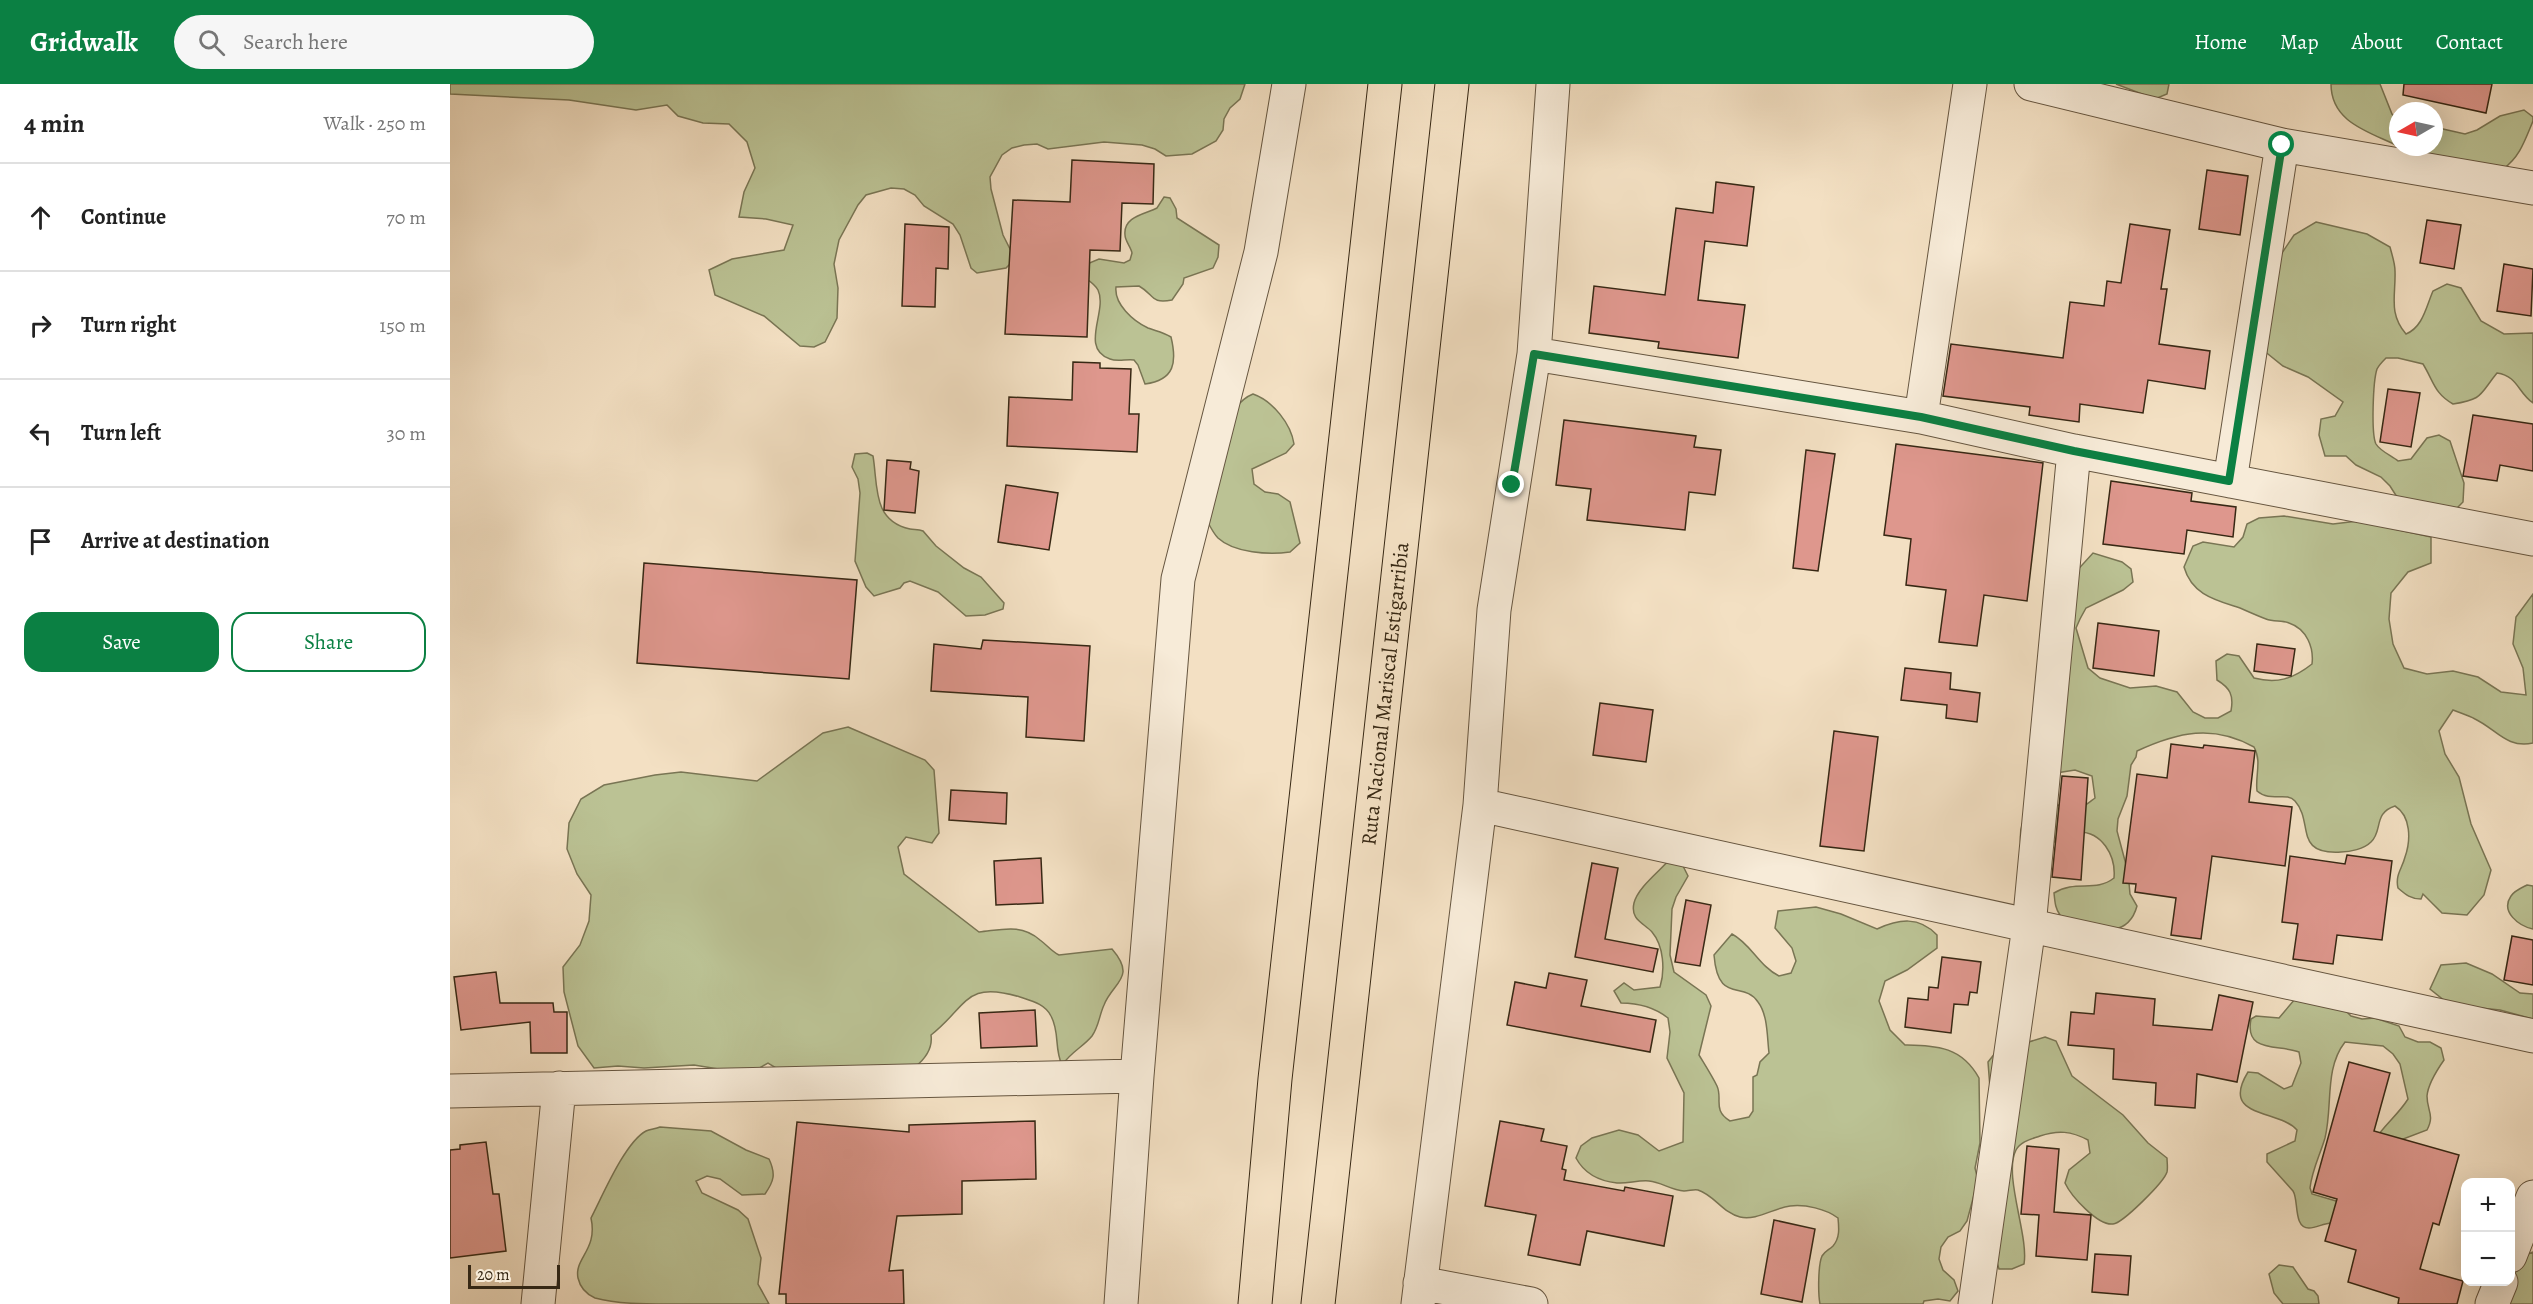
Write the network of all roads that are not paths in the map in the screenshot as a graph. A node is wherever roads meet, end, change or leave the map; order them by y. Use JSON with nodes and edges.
{"nodes":[{"id":1,"x":1290,"y":84,"type":"edge"},
{"id":2,"x":1385,"y":84,"type":"edge"},
{"id":3,"x":1452,"y":84,"type":"edge"},
{"id":4,"x":1553,"y":84,"type":"edge"},
{"id":5,"x":1970,"y":84,"type":"edge"},
{"id":6,"x":2031,"y":84,"type":"edge"},
{"id":7,"x":2282,"y":145,"type":"junction"},
{"id":8,"x":2533,"y":188,"type":"edge"},
{"id":9,"x":1534,"y":354,"type":"junction"},
{"id":10,"x":1921,"y":417,"type":"junction"},
{"id":11,"x":2074,"y":451,"type":"junction"},
{"id":12,"x":2229,"y":481,"type":"junction"},
{"id":13,"x":2533,"y":539,"type":"edge"},
{"id":14,"x":1480,"y":805,"type":"junction"},
{"id":15,"x":2029,"y":926,"type":"junction"},
{"id":16,"x":2533,"y":1036,"type":"edge"},
{"id":17,"x":1137,"y":1076,"type":"junction"},
{"id":18,"x":560,"y":1088,"type":"junction"},
{"id":19,"x":450,"y":1091,"type":"edge"},
{"id":20,"x":2533,"y":1197,"type":"edge"},
{"id":21,"x":2515,"y":1245,"type":"edge"},
{"id":22,"x":2499,"y":1286,"type":"edge"},
{"id":23,"x":1419,"y":1293,"type":"edge"},
{"id":24,"x":538,"y":1304,"type":"edge"},
{"id":25,"x":1121,"y":1304,"type":"edge"},
{"id":26,"x":1255,"y":1304,"type":"edge"},
{"id":27,"x":1318,"y":1304,"type":"edge"},
{"id":28,"x":1531,"y":1304,"type":"edge"},
{"id":29,"x":1975,"y":1304,"type":"edge"},
{"id":30,"x":2492,"y":1304,"type":"edge"}],
"edges":[{"from":1,"to":17,"type":"street"},
{"from":2,"to":26,"type":"highway"},
{"from":3,"to":27,"type":"highway","name":"Ruta Nacional Mariscal Estigarribia"},
{"from":4,"to":9,"type":"street"},
{"from":5,"to":10,"type":"street"},
{"from":6,"to":7,"type":"street"},
{"from":7,"to":8,"type":"street"},
{"from":7,"to":12,"type":"street"},
{"from":9,"to":10,"type":"street"},
{"from":9,"to":14,"type":"street"},
{"from":10,"to":11,"type":"street"},
{"from":11,"to":12,"type":"street"},
{"from":11,"to":15,"type":"street"},
{"from":12,"to":13,"type":"street"},
{"from":14,"to":15,"type":"street"},
{"from":14,"to":23,"type":"street"},
{"from":15,"to":16,"type":"street"},
{"from":15,"to":29,"type":"street"},
{"from":17,"to":18,"type":"street"},
{"from":17,"to":25,"type":"street"},
{"from":18,"to":19,"type":"street"},
{"from":18,"to":24,"type":"street"},
{"from":20,"to":21,"type":"street"},
{"from":22,"to":30,"type":"street"},
{"from":23,"to":28,"type":"street"}]}
